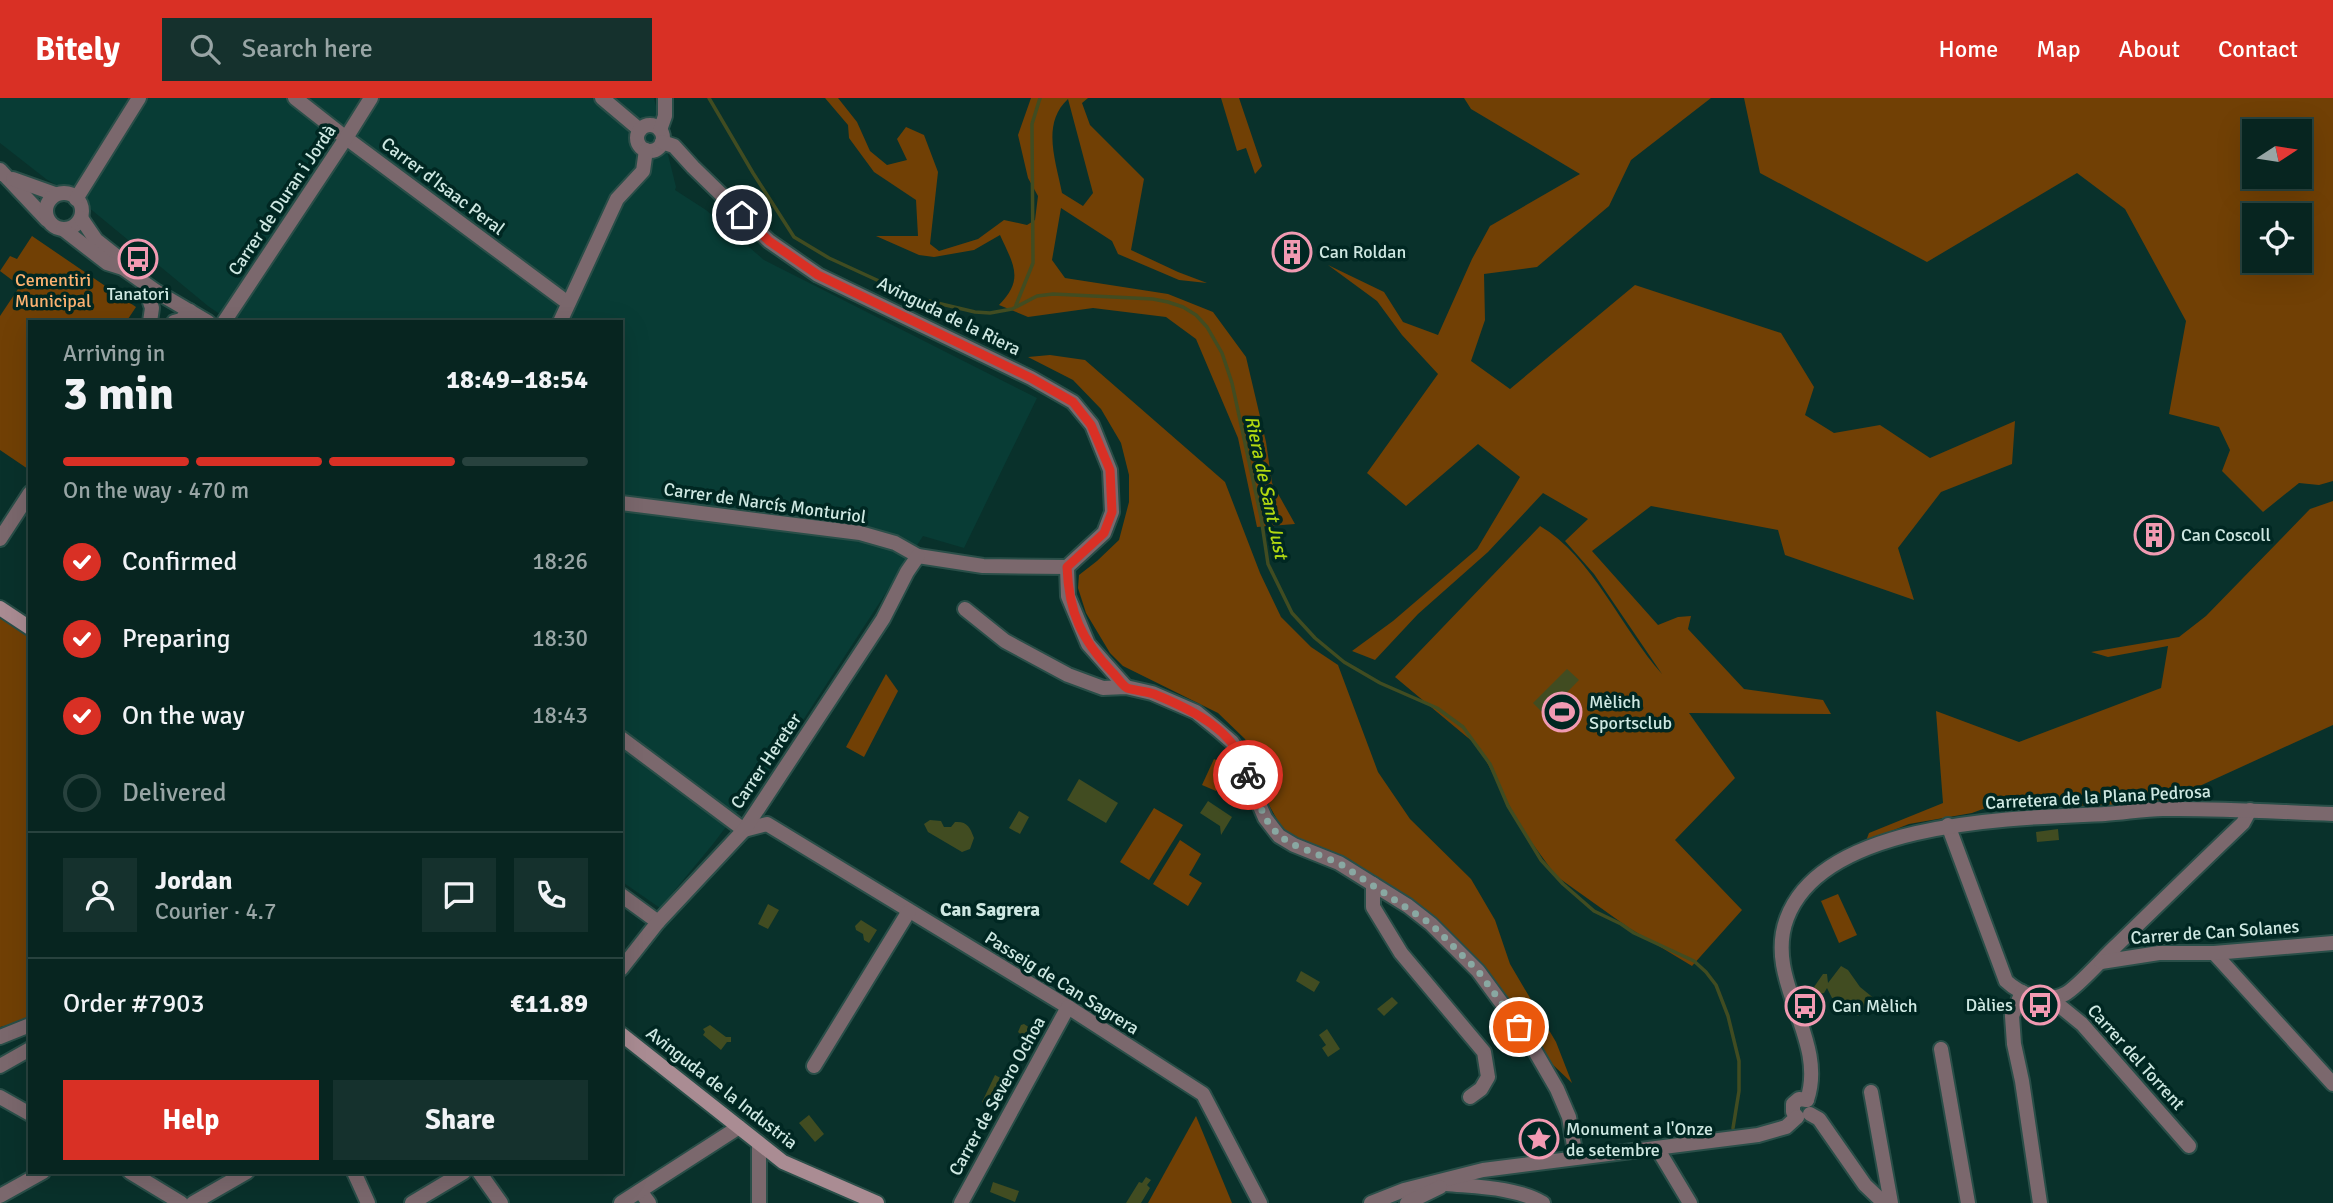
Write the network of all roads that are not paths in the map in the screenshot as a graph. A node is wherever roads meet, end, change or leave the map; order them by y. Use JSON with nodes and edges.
{"nodes":[{"id":1,"x":139,"y":98,"type":"edge"},
{"id":2,"x":295,"y":98,"type":"edge"},
{"id":3,"x":371,"y":98,"type":"edge"},
{"id":4,"x":602,"y":98,"type":"edge"},
{"id":5,"x":665,"y":98,"type":"edge"},
{"id":6,"x":640,"y":130,"type":"junction"},
{"id":7,"x":661,"y":136,"type":"junction"},
{"id":8,"x":346,"y":138,"type":"junction"},
{"id":9,"x":646,"y":150,"type":"junction"},
{"id":10,"x":4,"y":173,"type":"edge"},
{"id":11,"x":55,"y":194,"type":"junction"},
{"id":12,"x":76,"y":199,"type":"junction"},
{"id":13,"x":81,"y":218,"type":"junction"},
{"id":14,"x":49,"y":222,"type":"junction"},
{"id":15,"x":63,"y":229,"type":"junction"},
{"id":16,"x":123,"y":268,"type":"junction"},
{"id":17,"x":157,"y":292,"type":"junction"},
{"id":18,"x":568,"y":303,"type":"junction"},
{"id":19,"x":190,"y":312,"type":"junction"},
{"id":20,"x":150,"y":320,"type":"edge"},
{"id":21,"x":181,"y":320,"type":"edge"},
{"id":22,"x":204,"y":320,"type":"edge"},
{"id":23,"x":225,"y":320,"type":"edge"},
{"id":24,"x":561,"y":320,"type":"edge"},
{"id":25,"x":28,"y":494,"type":"edge"},
{"id":26,"x":623,"y":503,"type":"edge"},
{"id":27,"x":0,"y":539,"type":"edge"},
{"id":28,"x":918,"y":556,"type":"junction"},
{"id":29,"x":1067,"y":567,"type":"junction"},
{"id":30,"x":0,"y":608,"type":"edge"},
{"id":31,"x":965,"y":609,"type":"dead end"},
{"id":32,"x":28,"y":627,"type":"edge"},
{"id":33,"x":1126,"y":687,"type":"junction"},
{"id":34,"x":623,"y":739,"type":"edge"},
{"id":35,"x":2250,"y":810,"type":"junction"},
{"id":36,"x":2333,"y":814,"type":"edge"},
{"id":37,"x":1948,"y":825,"type":"junction"},
{"id":38,"x":744,"y":830,"type":"junction"},
{"id":39,"x":1373,"y":884,"type":"junction"},
{"id":40,"x":623,"y":896,"type":"edge"},
{"id":41,"x":909,"y":911,"type":"junction"},
{"id":42,"x":658,"y":922,"type":"junction"},
{"id":43,"x":2333,"y":943,"type":"edge"},
{"id":44,"x":2214,"y":953,"type":"junction"},
{"id":45,"x":2100,"y":962,"type":"junction"},
{"id":46,"x":623,"y":966,"type":"edge"},
{"id":47,"x":2022,"y":992,"type":"junction"},
{"id":48,"x":2050,"y":998,"type":"junction"},
{"id":49,"x":1068,"y":1007,"type":"junction"},
{"id":50,"x":28,"y":1026,"type":"edge"},
{"id":51,"x":623,"y":1036,"type":"edge"},
{"id":52,"x":0,"y":1037,"type":"edge"},
{"id":53,"x":1941,"y":1049,"type":"dead end"},
{"id":54,"x":28,"y":1050,"type":"edge"},
{"id":55,"x":0,"y":1066,"type":"edge"},
{"id":56,"x":814,"y":1066,"type":"dead end"},
{"id":57,"x":2333,"y":1084,"type":"edge"},
{"id":58,"x":1871,"y":1092,"type":"dead end"},
{"id":59,"x":0,"y":1097,"type":"edge"},
{"id":60,"x":1470,"y":1097,"type":"dead end"},
{"id":61,"x":1805,"y":1110,"type":"junction"},
{"id":62,"x":28,"y":1113,"type":"edge"},
{"id":63,"x":739,"y":1127,"type":"junction"},
{"id":64,"x":759,"y":1143,"type":"junction"},
{"id":65,"x":2189,"y":1146,"type":"dead end"},
{"id":66,"x":1657,"y":1148,"type":"junction"},
{"id":67,"x":1576,"y":1157,"type":"junction"},
{"id":68,"x":39,"y":1174,"type":"edge"},
{"id":69,"x":133,"y":1174,"type":"edge"},
{"id":70,"x":244,"y":1174,"type":"edge"},
{"id":71,"x":355,"y":1174,"type":"edge"},
{"id":72,"x":461,"y":1174,"type":"edge"},
{"id":73,"x":480,"y":1174,"type":"edge"},
{"id":74,"x":1463,"y":1175,"type":"junction"},
{"id":75,"x":1446,"y":1184,"type":"junction"},
{"id":76,"x":0,"y":1196,"type":"edge"},
{"id":77,"x":645,"y":1197,"type":"edge"},
{"id":78,"x":181,"y":1203,"type":"edge"},
{"id":79,"x":193,"y":1203,"type":"edge"},
{"id":80,"x":368,"y":1203,"type":"edge"},
{"id":81,"x":412,"y":1203,"type":"edge"},
{"id":82,"x":501,"y":1203,"type":"edge"},
{"id":83,"x":621,"y":1203,"type":"edge"},
{"id":84,"x":759,"y":1203,"type":"edge"},
{"id":85,"x":877,"y":1203,"type":"edge"},
{"id":86,"x":961,"y":1203,"type":"edge"},
{"id":87,"x":1259,"y":1203,"type":"edge"},
{"id":88,"x":1370,"y":1203,"type":"edge"},
{"id":89,"x":1407,"y":1203,"type":"edge"},
{"id":90,"x":1543,"y":1203,"type":"edge"},
{"id":91,"x":1690,"y":1203,"type":"edge"},
{"id":92,"x":1884,"y":1203,"type":"edge"},
{"id":93,"x":1891,"y":1203,"type":"edge"},
{"id":94,"x":1968,"y":1203,"type":"edge"},
{"id":95,"x":2040,"y":1203,"type":"edge"}],
"edges":[{"from":1,"to":12,"type":"street"},
{"from":2,"to":8,"type":"street","name":"Carrer d'Isaac Peral"},
{"from":3,"to":8,"type":"street","name":"Carrer de Duran i Jordà"},
{"from":4,"to":6,"type":"street"},
{"from":5,"to":7,"type":"street"},
{"from":6,"to":7,"type":"street"},
{"from":6,"to":9,"type":"street"},
{"from":7,"to":9,"type":"street"},
{"from":7,"to":29,"type":"street","name":"Avinguda de la Riera"},
{"from":8,"to":18,"type":"street","name":"Carrer d'Isaac Peral"},
{"from":8,"to":23,"type":"street","name":"Carrer de Duran i Jordà"},
{"from":9,"to":18,"type":"street"},
{"from":10,"to":11,"type":"street"},
{"from":10,"to":14,"type":"street"},
{"from":11,"to":12,"type":"street"},
{"from":11,"to":14,"type":"street"},
{"from":12,"to":13,"type":"street"},
{"from":13,"to":15,"type":"street"},
{"from":13,"to":16,"type":"street"},
{"from":14,"to":15,"type":"street"},
{"from":15,"to":16,"type":"street"},
{"from":16,"to":17,"type":"street"},
{"from":17,"to":19,"type":"street"},
{"from":17,"to":20,"type":"street"},
{"from":18,"to":24,"type":"street"},
{"from":19,"to":21,"type":"street"},
{"from":19,"to":22,"type":"street"},
{"from":25,"to":27,"type":"street"},
{"from":26,"to":28,"type":"street","name":"Carrer de Narcís Monturiol"},
{"from":28,"to":29,"type":"street","name":"Carrer de Narcís Monturiol"},
{"from":28,"to":38,"type":"street","name":"Carrer Hereter"},
{"from":29,"to":33,"type":"street"},
{"from":30,"to":32,"type":"street"},
{"from":31,"to":33,"type":"street"},
{"from":33,"to":39,"type":"street"},
{"from":34,"to":38,"type":"street"},
{"from":35,"to":36,"type":"street","name":"Carretera de la Plana Pedrosa"},
{"from":35,"to":37,"type":"street","name":"Carretera de la Plana Pedrosa"},
{"from":35,"to":45,"type":"street"},
{"from":37,"to":47,"type":"street"},
{"from":37,"to":61,"type":"street","name":"Carretera de la Plana Pedrosa"},
{"from":38,"to":41,"type":"street","name":"Passeig de Can Sagrera"},
{"from":38,"to":42,"type":"street","name":"Carrer Hereter"},
{"from":39,"to":60,"type":"street"},
{"from":39,"to":67,"type":"street"},
{"from":40,"to":42,"type":"street"},
{"from":41,"to":49,"type":"street","name":"Passeig de Can Sagrera"},
{"from":41,"to":56,"type":"street"},
{"from":42,"to":46,"type":"street","name":"Carrer Hereter"},
{"from":43,"to":44,"type":"street","name":"Carrer de Can Solanes"},
{"from":44,"to":45,"type":"street","name":"Carrer de Can Solanes"},
{"from":44,"to":57,"type":"street"},
{"from":45,"to":48,"type":"street"},
{"from":47,"to":48,"type":"street"},
{"from":47,"to":95,"type":"street"},
{"from":48,"to":65,"type":"street","name":"Carrer del Torrent"},
{"from":49,"to":86,"type":"street","name":"Carrer de Severo Ochoa"},
{"from":49,"to":87,"type":"street","name":"Passeig de Can Sagrera"},
{"from":50,"to":52,"type":"street"},
{"from":51,"to":63,"type":"street","name":"Avinguda de la Industria"},
{"from":53,"to":94,"type":"street"},
{"from":54,"to":55,"type":"street"},
{"from":58,"to":93,"type":"street"},
{"from":59,"to":62,"type":"street"},
{"from":61,"to":66,"type":"street"},
{"from":61,"to":92,"type":"street"},
{"from":63,"to":64,"type":"street","name":"Avinguda de la Industria"},
{"from":63,"to":77,"type":"street"},
{"from":64,"to":84,"type":"street"},
{"from":64,"to":85,"type":"street","name":"Avinguda de la Industria"},
{"from":66,"to":67,"type":"street"},
{"from":66,"to":91,"type":"street"},
{"from":67,"to":74,"type":"street"},
{"from":68,"to":76,"type":"street"},
{"from":69,"to":78,"type":"street"},
{"from":70,"to":79,"type":"street"},
{"from":71,"to":80,"type":"street"},
{"from":72,"to":81,"type":"street"},
{"from":73,"to":82,"type":"street"},
{"from":74,"to":75,"type":"street"},
{"from":74,"to":88,"type":"street"},
{"from":75,"to":89,"type":"street"},
{"from":75,"to":90,"type":"street"},
{"from":77,"to":83,"type":"street"}]}
